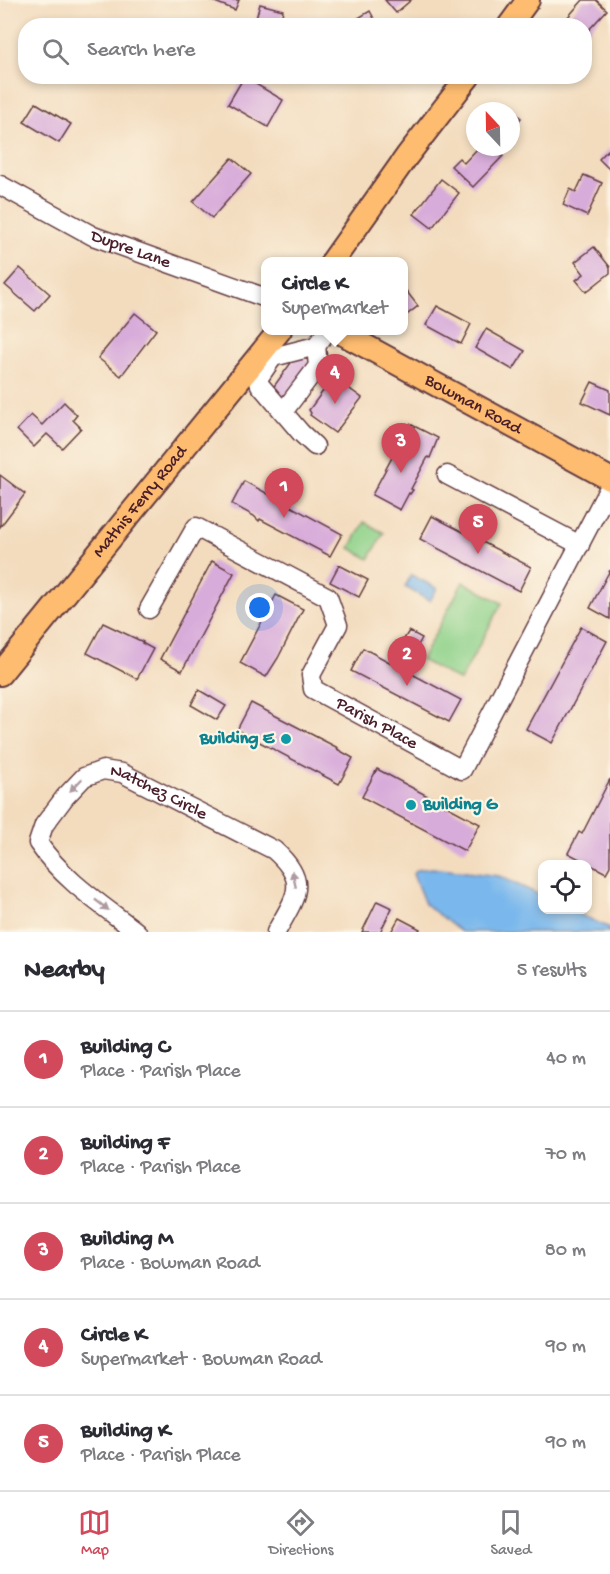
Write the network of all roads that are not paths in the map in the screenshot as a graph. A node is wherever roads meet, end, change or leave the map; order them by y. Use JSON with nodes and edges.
{"nodes":[{"id":1,"x":528,"y":0,"type":"edge"},
{"id":2,"x":514,"y":18,"type":"edge"},
{"id":3,"x":463,"y":84,"type":"edge"},
{"id":4,"x":0,"y":185,"type":"edge"},
{"id":5,"x":335,"y":257,"type":"edge"},
{"id":6,"x":261,"y":296,"type":"edge"},
{"id":7,"x":278,"y":335,"type":"edge"},
{"id":8,"x":324,"y":335,"type":"edge"},
{"id":9,"x":345,"y":335,"type":"edge"},
{"id":10,"x":316,"y":346,"type":"junction"},
{"id":11,"x":269,"y":353,"type":"junction"},
{"id":12,"x":283,"y":411,"type":"junction"},
{"id":13,"x":315,"y":446,"type":"dead end"},
{"id":14,"x":447,"y":475,"type":"dead end"},
{"id":15,"x":610,"y":479,"type":"edge"},
{"id":16,"x":610,"y":486,"type":"edge"},
{"id":17,"x":580,"y":545,"type":"junction"},
{"id":18,"x":149,"y":609,"type":"dead end"},
{"id":19,"x":0,"y":674,"type":"edge"},
{"id":20,"x":137,"y":932,"type":"edge"},
{"id":21,"x":276,"y":932,"type":"edge"}],
"edges":[{"from":1,"to":2,"type":"main road"},
{"from":3,"to":5,"type":"main road"},
{"from":4,"to":6,"type":"street","name":"Dupre Lane"},
{"from":7,"to":11,"type":"main road","name":"Mathis Ferry Road"},
{"from":8,"to":10,"type":"street"},
{"from":9,"to":15,"type":"main road","name":"Bowman Road"},
{"from":10,"to":11,"type":"street"},
{"from":10,"to":12,"type":"street"},
{"from":11,"to":12,"type":"street"},
{"from":11,"to":19,"type":"main road","name":"Mathis Ferry Road"},
{"from":12,"to":13,"type":"street"},
{"from":14,"to":17,"type":"street"},
{"from":16,"to":17,"type":"street","name":"Parish Place"},
{"from":17,"to":18,"type":"street","name":"Parish Place"},
{"from":21,"to":20,"type":"street","name":"Natchez Circle","one_way":true}]}
